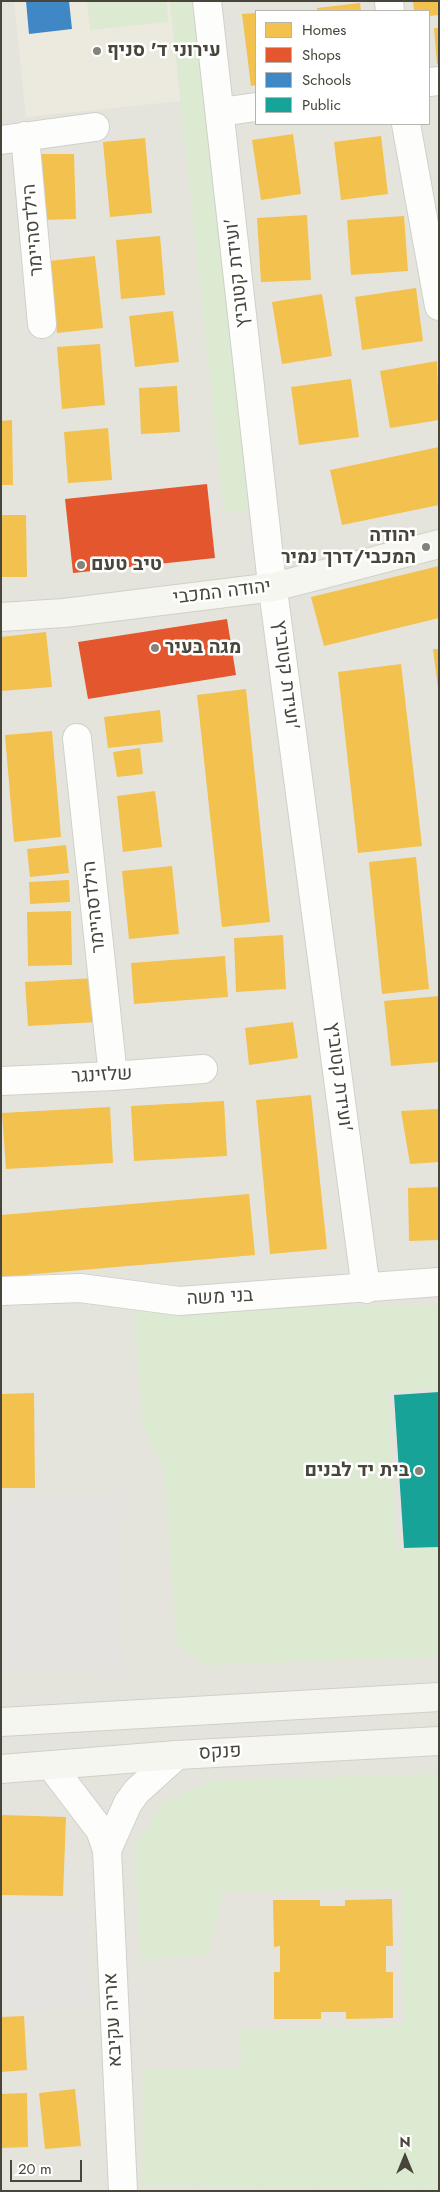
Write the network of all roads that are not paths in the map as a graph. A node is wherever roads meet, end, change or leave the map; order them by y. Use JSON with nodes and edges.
{"nodes":[{"id":1,"x":207,"y":1,"type":"edge"},
{"id":2,"x":255,"y":107,"type":"edge"},
{"id":3,"x":220,"y":112,"type":"junction"},
{"id":4,"x":406,"y":125,"type":"edge"},
{"id":5,"x":95,"y":127,"type":"dead end"},
{"id":6,"x":13,"y":138,"type":"edge"},
{"id":7,"x":439,"y":306,"type":"edge"},
{"id":8,"x":42,"y":324,"type":"dead end"},
{"id":9,"x":439,"y":544,"type":"edge"},
{"id":10,"x":274,"y":588,"type":"junction"},
{"id":11,"x":1,"y":617,"type":"edge"},
{"id":12,"x":77,"y":738,"type":"dead end"},
{"id":13,"x":203,"y":1069,"type":"dead end"},
{"id":14,"x":113,"y":1076,"type":"junction"},
{"id":15,"x":1,"y":1081,"type":"edge"},
{"id":16,"x":439,"y":1282,"type":"edge"},
{"id":17,"x":366,"y":1289,"type":"junction"},
{"id":18,"x":1,"y":1291,"type":"edge"},
{"id":19,"x":439,"y":1698,"type":"edge"},
{"id":20,"x":1,"y":1722,"type":"edge"},
{"id":21,"x":439,"y":1741,"type":"edge"},
{"id":22,"x":177,"y":1755,"type":"junction"},
{"id":23,"x":52,"y":1766,"type":"junction"},
{"id":24,"x":1,"y":1769,"type":"edge"},
{"id":25,"x":107,"y":1850,"type":"junction"},
{"id":26,"x":123,"y":2191,"type":"edge"}],
"edges":[{"from":1,"to":3,"type":"street","name":"ועידת קטוביץ'"},
{"from":2,"to":3,"type":"street"},
{"from":3,"to":10,"type":"street","name":"ועידת קטוביץ'"},
{"from":4,"to":7,"type":"street"},
{"from":5,"to":6,"type":"street"},
{"from":6,"to":8,"type":"street","name":"הילדסהיימר"},
{"from":9,"to":10,"type":"main road","name":"יהודה המכבי"},
{"from":10,"to":11,"type":"main road","name":"יהודה המכבי"},
{"from":10,"to":17,"type":"street","name":"ועידת קטוביץ'"},
{"from":12,"to":14,"type":"street","name":"הילדסהיימר"},
{"from":13,"to":14,"type":"street","name":"שלזינגר"},
{"from":14,"to":15,"type":"street","name":"שלזינגר"},
{"from":16,"to":17,"type":"street","name":"בני משה"},
{"from":17,"to":18,"type":"street","name":"בני משה"},
{"from":19,"to":20,"type":"main road"},
{"from":21,"to":22,"type":"main road","name":"פנקס"},
{"from":22,"to":23,"type":"main road","name":"פנקס"},
{"from":22,"to":25,"type":"street","name":"אריה עקיבא"},
{"from":23,"to":24,"type":"main road","name":"פנקס"},
{"from":23,"to":25,"type":"street","name":"אריה עקיבא"},
{"from":25,"to":26,"type":"street","name":"אריה עקיבא"}]}
